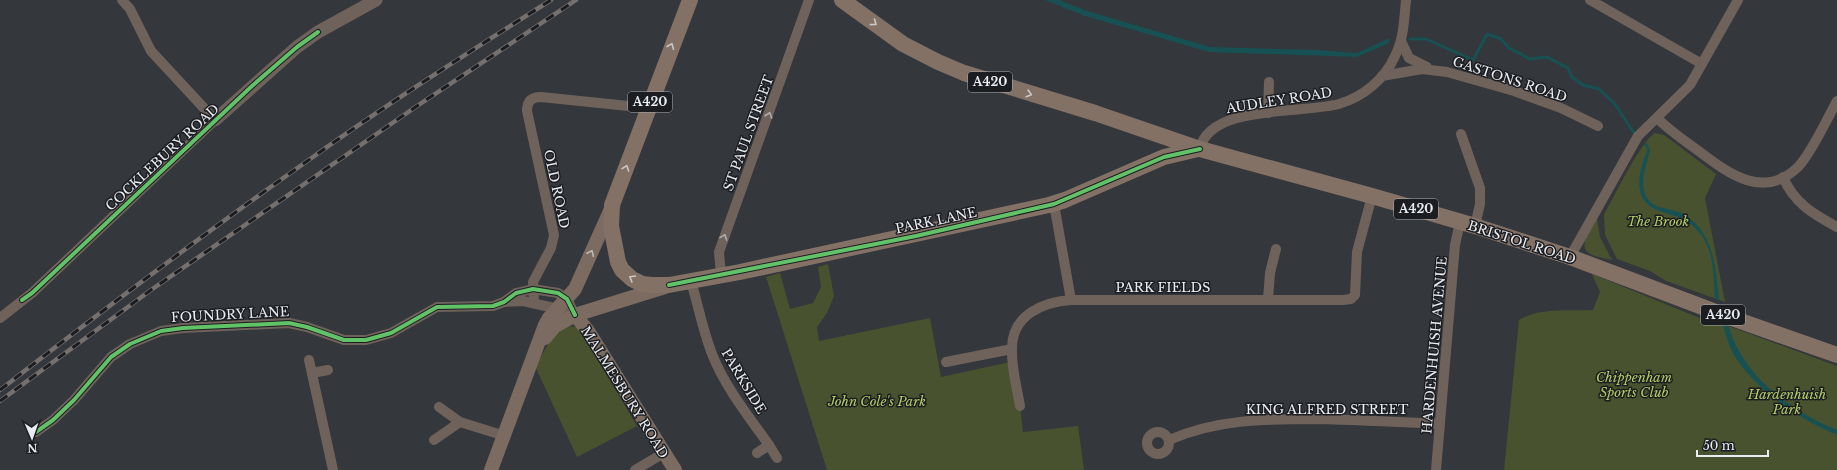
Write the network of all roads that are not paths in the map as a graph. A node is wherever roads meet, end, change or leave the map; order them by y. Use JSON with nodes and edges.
{"nodes":[{"id":1,"x":122,"y":0,"type":"edge"},
{"id":2,"x":376,"y":0,"type":"edge"},
{"id":3,"x":690,"y":0,"type":"edge"},
{"id":4,"x":809,"y":0,"type":"edge"},
{"id":5,"x":842,"y":0,"type":"edge"},
{"id":6,"x":1406,"y":0,"type":"edge"},
{"id":7,"x":1590,"y":0,"type":"edge"},
{"id":8,"x":1738,"y":0,"type":"edge"},
{"id":9,"x":1401,"y":41,"type":"junction"},
{"id":10,"x":1702,"y":64,"type":"junction"},
{"id":11,"x":1435,"y":69,"type":"junction"},
{"id":12,"x":1382,"y":76,"type":"junction"},
{"id":13,"x":1269,"y":82,"type":"dead end"},
{"id":14,"x":1837,"y":101,"type":"edge"},
{"id":15,"x":648,"y":108,"type":"junction"},
{"id":16,"x":1268,"y":114,"type":"junction"},
{"id":17,"x":1657,"y":118,"type":"junction"},
{"id":18,"x":215,"y":120,"type":"junction"},
{"id":19,"x":1598,"y":126,"type":"dead end"},
{"id":20,"x":1152,"y":132,"type":"junction"},
{"id":21,"x":1461,"y":134,"type":"dead end"},
{"id":22,"x":1200,"y":149,"type":"junction"},
{"id":23,"x":1152,"y":163,"type":"junction"},
{"id":24,"x":1783,"y":177,"type":"junction"},
{"id":25,"x":1372,"y":196,"type":"junction"},
{"id":26,"x":1054,"y":204,"type":"junction"},
{"id":27,"x":612,"y":205,"type":"junction"},
{"id":28,"x":1467,"y":224,"type":"junction"},
{"id":29,"x":1837,"y":227,"type":"edge"},
{"id":30,"x":1276,"y":249,"type":"dead end"},
{"id":31,"x":1570,"y":257,"type":"junction"},
{"id":32,"x":721,"y":275,"type":"junction"},
{"id":33,"x":691,"y":281,"type":"junction"},
{"id":34,"x":669,"y":285,"type":"junction"},
{"id":35,"x":533,"y":290,"type":"junction"},
{"id":36,"x":1268,"y":299,"type":"junction"},
{"id":37,"x":22,"y":300,"type":"junction"},
{"id":38,"x":1071,"y":300,"type":"junction"},
{"id":39,"x":504,"y":302,"type":"junction"},
{"id":40,"x":534,"y":302,"type":"junction"},
{"id":41,"x":562,"y":304,"type":"junction"},
{"id":42,"x":0,"y":309,"type":"edge"},
{"id":43,"x":575,"y":315,"type":"junction"},
{"id":44,"x":0,"y":318,"type":"edge"},
{"id":45,"x":538,"y":348,"type":"junction"},
{"id":46,"x":1012,"y":349,"type":"junction"},
{"id":47,"x":1837,"y":355,"type":"edge"},
{"id":48,"x":309,"y":360,"type":"dead end"},
{"id":49,"x":946,"y":362,"type":"dead end"},
{"id":50,"x":328,"y":370,"type":"dead end"},
{"id":51,"x":312,"y":373,"type":"junction"},
{"id":52,"x":1020,"y":406,"type":"dead end"},
{"id":53,"x":439,"y":407,"type":"dead end"},
{"id":54,"x":460,"y":422,"type":"junction"},
{"id":55,"x":1440,"y":424,"type":"junction"},
{"id":56,"x":36,"y":432,"type":"dead end"},
{"id":57,"x":505,"y":436,"type":"junction"},
{"id":58,"x":434,"y":440,"type":"dead end"},
{"id":59,"x":1169,"y":440,"type":"dead end"},
{"id":60,"x":769,"y":445,"type":"junction"},
{"id":61,"x":757,"y":453,"type":"dead end"},
{"id":62,"x":664,"y":454,"type":"junction"},
{"id":63,"x":776,"y":458,"type":"dead end"},
{"id":64,"x":333,"y":470,"type":"edge"},
{"id":65,"x":491,"y":470,"type":"edge"},
{"id":66,"x":635,"y":470,"type":"edge"},
{"id":67,"x":674,"y":470,"type":"edge"},
{"id":68,"x":1436,"y":470,"type":"edge"}],
"edges":[{"from":1,"to":18,"type":"street"},
{"from":2,"to":18,"type":"street","name":"COCKLEBURY ROAD"},
{"from":15,"to":3,"type":"main road","number":"A420","one_way":true},
{"from":32,"to":4,"type":"street","name":"ST PAUL STREET","one_way":true},
{"from":5,"to":20,"type":"main road","number":"A420","one_way":true},
{"from":6,"to":9,"type":"street","name":"AUDLEY ROAD"},
{"from":7,"to":10,"type":"street"},
{"from":8,"to":10,"type":"street"},
{"from":9,"to":11,"type":"street","name":"GASTONS ROAD"},
{"from":9,"to":12,"type":"street","name":"AUDLEY ROAD"},
{"from":10,"to":17,"type":"street"},
{"from":11,"to":12,"type":"street","name":"GASTONS ROAD"},
{"from":11,"to":19,"type":"street","name":"GASTONS ROAD"},
{"from":12,"to":16,"type":"street","name":"AUDLEY ROAD"},
{"from":13,"to":16,"type":"street"},
{"from":14,"to":24,"type":"street"},
{"from":27,"to":15,"type":"main road","number":"A420","one_way":true},
{"from":15,"to":35,"type":"street","name":"OLD ROAD"},
{"from":16,"to":22,"type":"street","name":"AUDLEY ROAD"},
{"from":17,"to":24,"type":"street"},
{"from":17,"to":31,"type":"street"},
{"from":18,"to":37,"type":"street","name":"COCKLEBURY ROAD"},
{"from":20,"to":22,"type":"main road","number":"A420"},
{"from":20,"to":23,"type":"main road"},
{"from":21,"to":28,"type":"street","name":"HARDENHUISH AVENUE"},
{"from":22,"to":23,"type":"main road","name":"PARK LANE","number":"A420"},
{"from":22,"to":25,"type":"main road","name":"BRISTOL ROAD","number":"A420"},
{"from":23,"to":26,"type":"main road","name":"PARK LANE","number":"A420"},
{"from":24,"to":29,"type":"street"},
{"from":25,"to":28,"type":"main road","name":"BRISTOL ROAD","number":"A420"},
{"from":25,"to":36,"type":"street","name":"PARK FIELDS"},
{"from":26,"to":32,"type":"main road","name":"PARK LANE","number":"A420"},
{"from":26,"to":38,"type":"street"},
{"from":34,"to":27,"type":"main road","number":"A420","one_way":true},
{"from":41,"to":27,"type":"main road","one_way":true},
{"from":28,"to":31,"type":"main road","name":"BRISTOL ROAD","number":"A420"},
{"from":28,"to":55,"type":"street","name":"HARDENHUISH AVENUE"},
{"from":30,"to":36,"type":"street"},
{"from":31,"to":47,"type":"main road","name":"BRISTOL ROAD","number":"A420"},
{"from":32,"to":33,"type":"main road","name":"PARK LANE","number":"A420"},
{"from":33,"to":34,"type":"main road","name":"PARK LANE","number":"A420"},
{"from":33,"to":60,"type":"street","name":"PARKSIDE"},
{"from":34,"to":43,"type":"main road","name":"PARK LANE"},
{"from":35,"to":39,"type":"street","name":"FOUNDRY LANE"},
{"from":35,"to":40,"type":"street","name":"OLD ROAD"},
{"from":35,"to":41,"type":"street","name":"FOUNDRY LANE"},
{"from":36,"to":38,"type":"street","name":"PARK FIELDS"},
{"from":37,"to":42,"type":"street","name":"COCKLEBURY ROAD"},
{"from":37,"to":44,"type":"street","name":"COCKLEBURY ROAD"},
{"from":38,"to":46,"type":"street","name":"PARK FIELDS"},
{"from":39,"to":40,"type":"street"},
{"from":39,"to":56,"type":"street","name":"FOUNDRY LANE"},
{"from":40,"to":41,"type":"street"},
{"from":41,"to":43,"type":"street"},
{"from":41,"to":45,"type":"main road"},
{"from":43,"to":45,"type":"main road","name":"PARK LANE"},
{"from":43,"to":62,"type":"main road","name":"MALMESBURY ROAD"},
{"from":45,"to":57,"type":"main road"},
{"from":46,"to":49,"type":"street"},
{"from":46,"to":52,"type":"street"},
{"from":48,"to":51,"type":"street"},
{"from":50,"to":51,"type":"street"},
{"from":51,"to":64,"type":"street"},
{"from":53,"to":54,"type":"street"},
{"from":54,"to":57,"type":"street"},
{"from":54,"to":58,"type":"street"},
{"from":55,"to":59,"type":"street","name":"KING ALFRED STREET"},
{"from":55,"to":68,"type":"street","name":"HARDENHUISH AVENUE"},
{"from":57,"to":65,"type":"main road"},
{"from":60,"to":61,"type":"street"},
{"from":60,"to":63,"type":"street","name":"PARKSIDE"},
{"from":62,"to":66,"type":"street"},
{"from":62,"to":67,"type":"main road","name":"MALMESBURY ROAD"}]}
